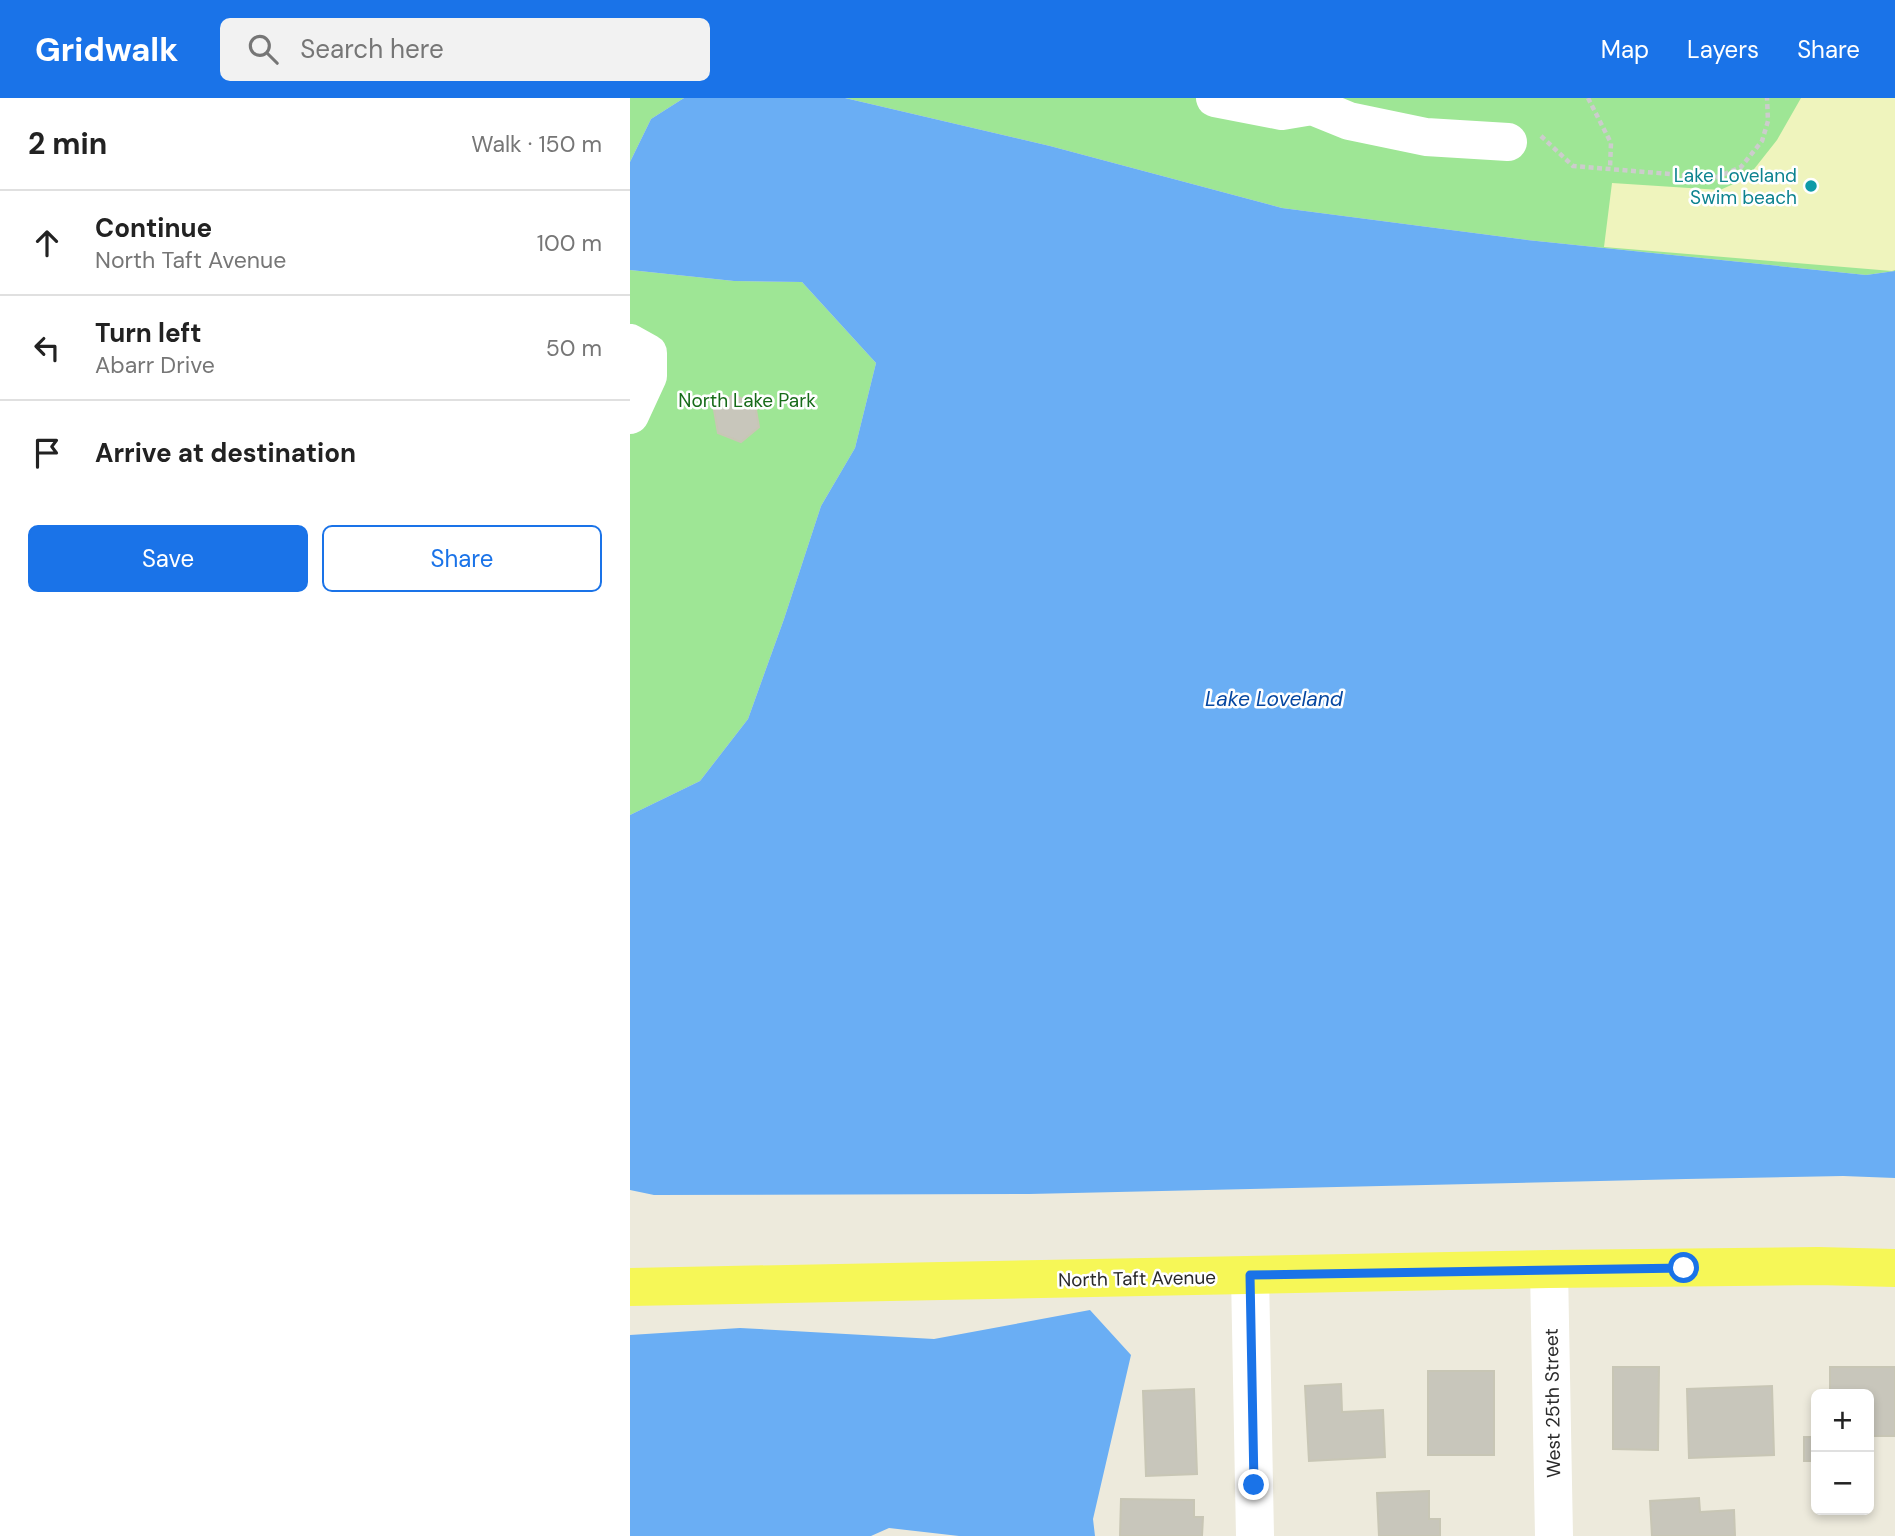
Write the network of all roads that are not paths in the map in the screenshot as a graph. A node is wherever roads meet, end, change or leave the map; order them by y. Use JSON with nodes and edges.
{"nodes":[{"id":1,"x":1214,"y":98,"type":"edge"},
{"id":2,"x":1314,"y":102,"type":"edge"},
{"id":3,"x":1508,"y":142,"type":"road end"},
{"id":4,"x":630,"y":343,"type":"edge"},
{"id":5,"x":630,"y":415,"type":"edge"},
{"id":6,"x":1895,"y":1268,"type":"edge"},
{"id":7,"x":1549,"y":1269,"type":"junction"},
{"id":8,"x":1250,"y":1275,"type":"junction"},
{"id":9,"x":630,"y":1287,"type":"edge"},
{"id":10,"x":1255,"y":1536,"type":"edge"},
{"id":11,"x":1554,"y":1536,"type":"edge"}],
"edges":[{"from":1,"to":2,"type":"street"},
{"from":2,"to":3,"type":"street"},
{"from":4,"to":5,"type":"street"},
{"from":6,"to":7,"type":"main road","name":"North Taft Avenue"},
{"from":7,"to":8,"type":"main road","name":"North Taft Avenue"},
{"from":7,"to":11,"type":"street","name":"West 25th Street"},
{"from":8,"to":9,"type":"main road","name":"North Taft Avenue"},
{"from":8,"to":10,"type":"street"}]}
